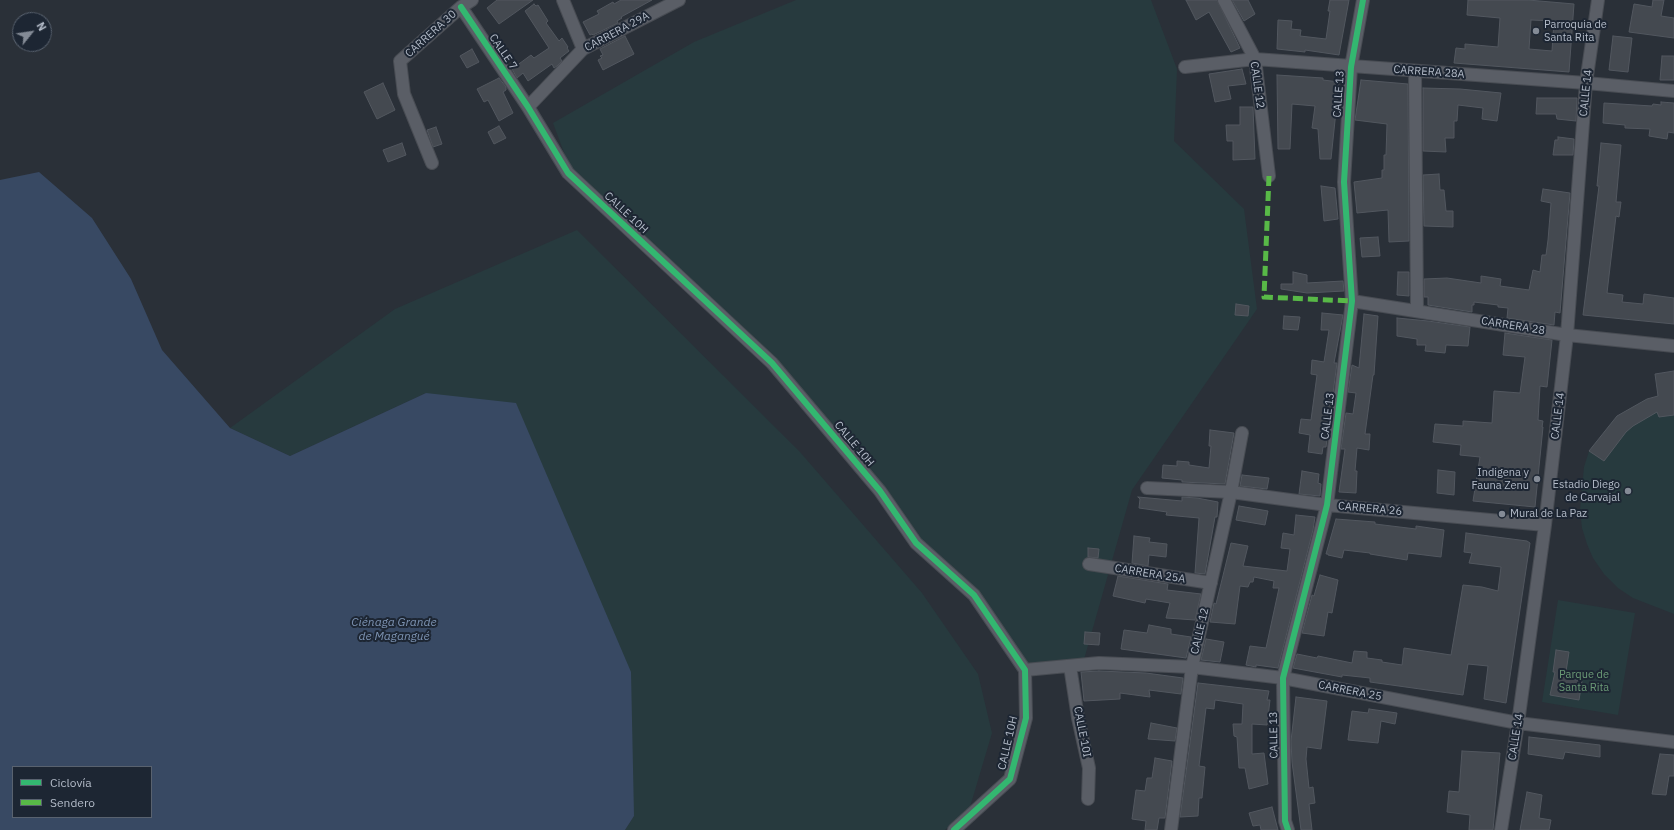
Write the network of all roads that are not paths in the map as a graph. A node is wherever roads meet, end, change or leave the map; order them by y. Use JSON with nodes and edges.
{"nodes":[{"id":1,"x":472,"y":0,"type":"edge"},
{"id":2,"x":563,"y":0,"type":"edge"},
{"id":3,"x":679,"y":0,"type":"edge"},
{"id":4,"x":1224,"y":0,"type":"edge"},
{"id":5,"x":1363,"y":0,"type":"edge"},
{"id":6,"x":1598,"y":0,"type":"edge"},
{"id":7,"x":461,"y":7,"type":"junction"},
{"id":8,"x":583,"y":49,"type":"junction"},
{"id":9,"x":1255,"y":59,"type":"junction"},
{"id":10,"x":1185,"y":67,"type":"dead end"},
{"id":11,"x":1350,"y":67,"type":"junction"},
{"id":12,"x":1415,"y":72,"type":"junction"},
{"id":13,"x":1586,"y":83,"type":"junction"},
{"id":14,"x":1674,"y":91,"type":"edge"},
{"id":15,"x":528,"y":107,"type":"junction"},
{"id":16,"x":432,"y":163,"type":"dead end"},
{"id":17,"x":1269,"y":176,"type":"dead end"},
{"id":18,"x":1352,"y":301,"type":"junction"},
{"id":19,"x":1417,"y":311,"type":"junction"},
{"id":20,"x":1567,"y":335,"type":"junction"},
{"id":21,"x":1674,"y":346,"type":"edge"},
{"id":22,"x":1242,"y":433,"type":"dead end"},
{"id":23,"x":1147,"y":488,"type":"dead end"},
{"id":24,"x":1231,"y":492,"type":"junction"},
{"id":25,"x":1327,"y":505,"type":"junction"},
{"id":26,"x":1545,"y":525,"type":"junction"},
{"id":27,"x":1089,"y":564,"type":"dead end"},
{"id":28,"x":1211,"y":583,"type":"junction"},
{"id":29,"x":1070,"y":666,"type":"junction"},
{"id":30,"x":1192,"y":667,"type":"junction"},
{"id":31,"x":1024,"y":670,"type":"junction"},
{"id":32,"x":1283,"y":678,"type":"junction"},
{"id":33,"x":1518,"y":723,"type":"junction"},
{"id":34,"x":1674,"y":742,"type":"edge"},
{"id":35,"x":1088,"y":799,"type":"dead end"},
{"id":36,"x":954,"y":830,"type":"edge"},
{"id":37,"x":1171,"y":830,"type":"edge"},
{"id":38,"x":1288,"y":830,"type":"edge"},
{"id":39,"x":1501,"y":830,"type":"edge"}],
"edges":[{"from":1,"to":7,"type":"street","name":"CARRERA 30"},
{"from":2,"to":8,"type":"street"},
{"from":3,"to":8,"type":"street","name":"CARRERA 29A"},
{"from":4,"to":9,"type":"street","name":"CALLE 12"},
{"from":5,"to":11,"type":"street","name":"CALLE 13"},
{"from":6,"to":13,"type":"street","name":"CALLE 14"},
{"from":7,"to":15,"type":"street","name":"CALLE 7"},
{"from":7,"to":16,"type":"street","name":"CARRERA 30"},
{"from":8,"to":15,"type":"street","name":"CARRERA 29A"},
{"from":9,"to":10,"type":"street","name":"CARRERA 28A"},
{"from":9,"to":11,"type":"street","name":"CARRERA 28A"},
{"from":9,"to":17,"type":"street","name":"CALLE 12"},
{"from":11,"to":12,"type":"street","name":"CARRERA 28A"},
{"from":11,"to":18,"type":"street","name":"CALLE 13"},
{"from":12,"to":13,"type":"street","name":"CARRERA 28A"},
{"from":12,"to":19,"type":"street"},
{"from":13,"to":14,"type":"street","name":"CARRERA 28A"},
{"from":13,"to":20,"type":"street","name":"CALLE 14"},
{"from":15,"to":31,"type":"street","name":"CALLE 10H"},
{"from":18,"to":19,"type":"street","name":"CARRERA 28"},
{"from":18,"to":25,"type":"street","name":"CALLE 13"},
{"from":19,"to":20,"type":"street","name":"CARRERA 28"},
{"from":20,"to":21,"type":"street","name":"CARRERA 28"},
{"from":20,"to":26,"type":"street","name":"CALLE 14"},
{"from":22,"to":24,"type":"street","name":"CALLE 12"},
{"from":23,"to":24,"type":"street","name":"CARRERA 26"},
{"from":24,"to":25,"type":"street","name":"CARRERA 26"},
{"from":24,"to":28,"type":"street","name":"CALLE 12"},
{"from":25,"to":26,"type":"street","name":"CARRERA 26"},
{"from":25,"to":32,"type":"street","name":"CALLE 13"},
{"from":26,"to":33,"type":"street","name":"CALLE 14"},
{"from":27,"to":28,"type":"street","name":"CARRERA 25A"},
{"from":28,"to":30,"type":"street","name":"CALLE 12"},
{"from":29,"to":30,"type":"street","name":"CARRERA 25"},
{"from":29,"to":31,"type":"street","name":"CARRERA 25"},
{"from":29,"to":35,"type":"street","name":"CALLE 10I"},
{"from":30,"to":32,"type":"street","name":"CARRERA 25"},
{"from":30,"to":37,"type":"street","name":"CALLE 12"},
{"from":31,"to":36,"type":"street","name":"CALLE 10H"},
{"from":32,"to":33,"type":"street","name":"CARRERA 25"},
{"from":32,"to":38,"type":"street","name":"CALLE 13"},
{"from":33,"to":34,"type":"street","name":"CARRERA 25"},
{"from":33,"to":39,"type":"street","name":"CALLE 14"}]}
